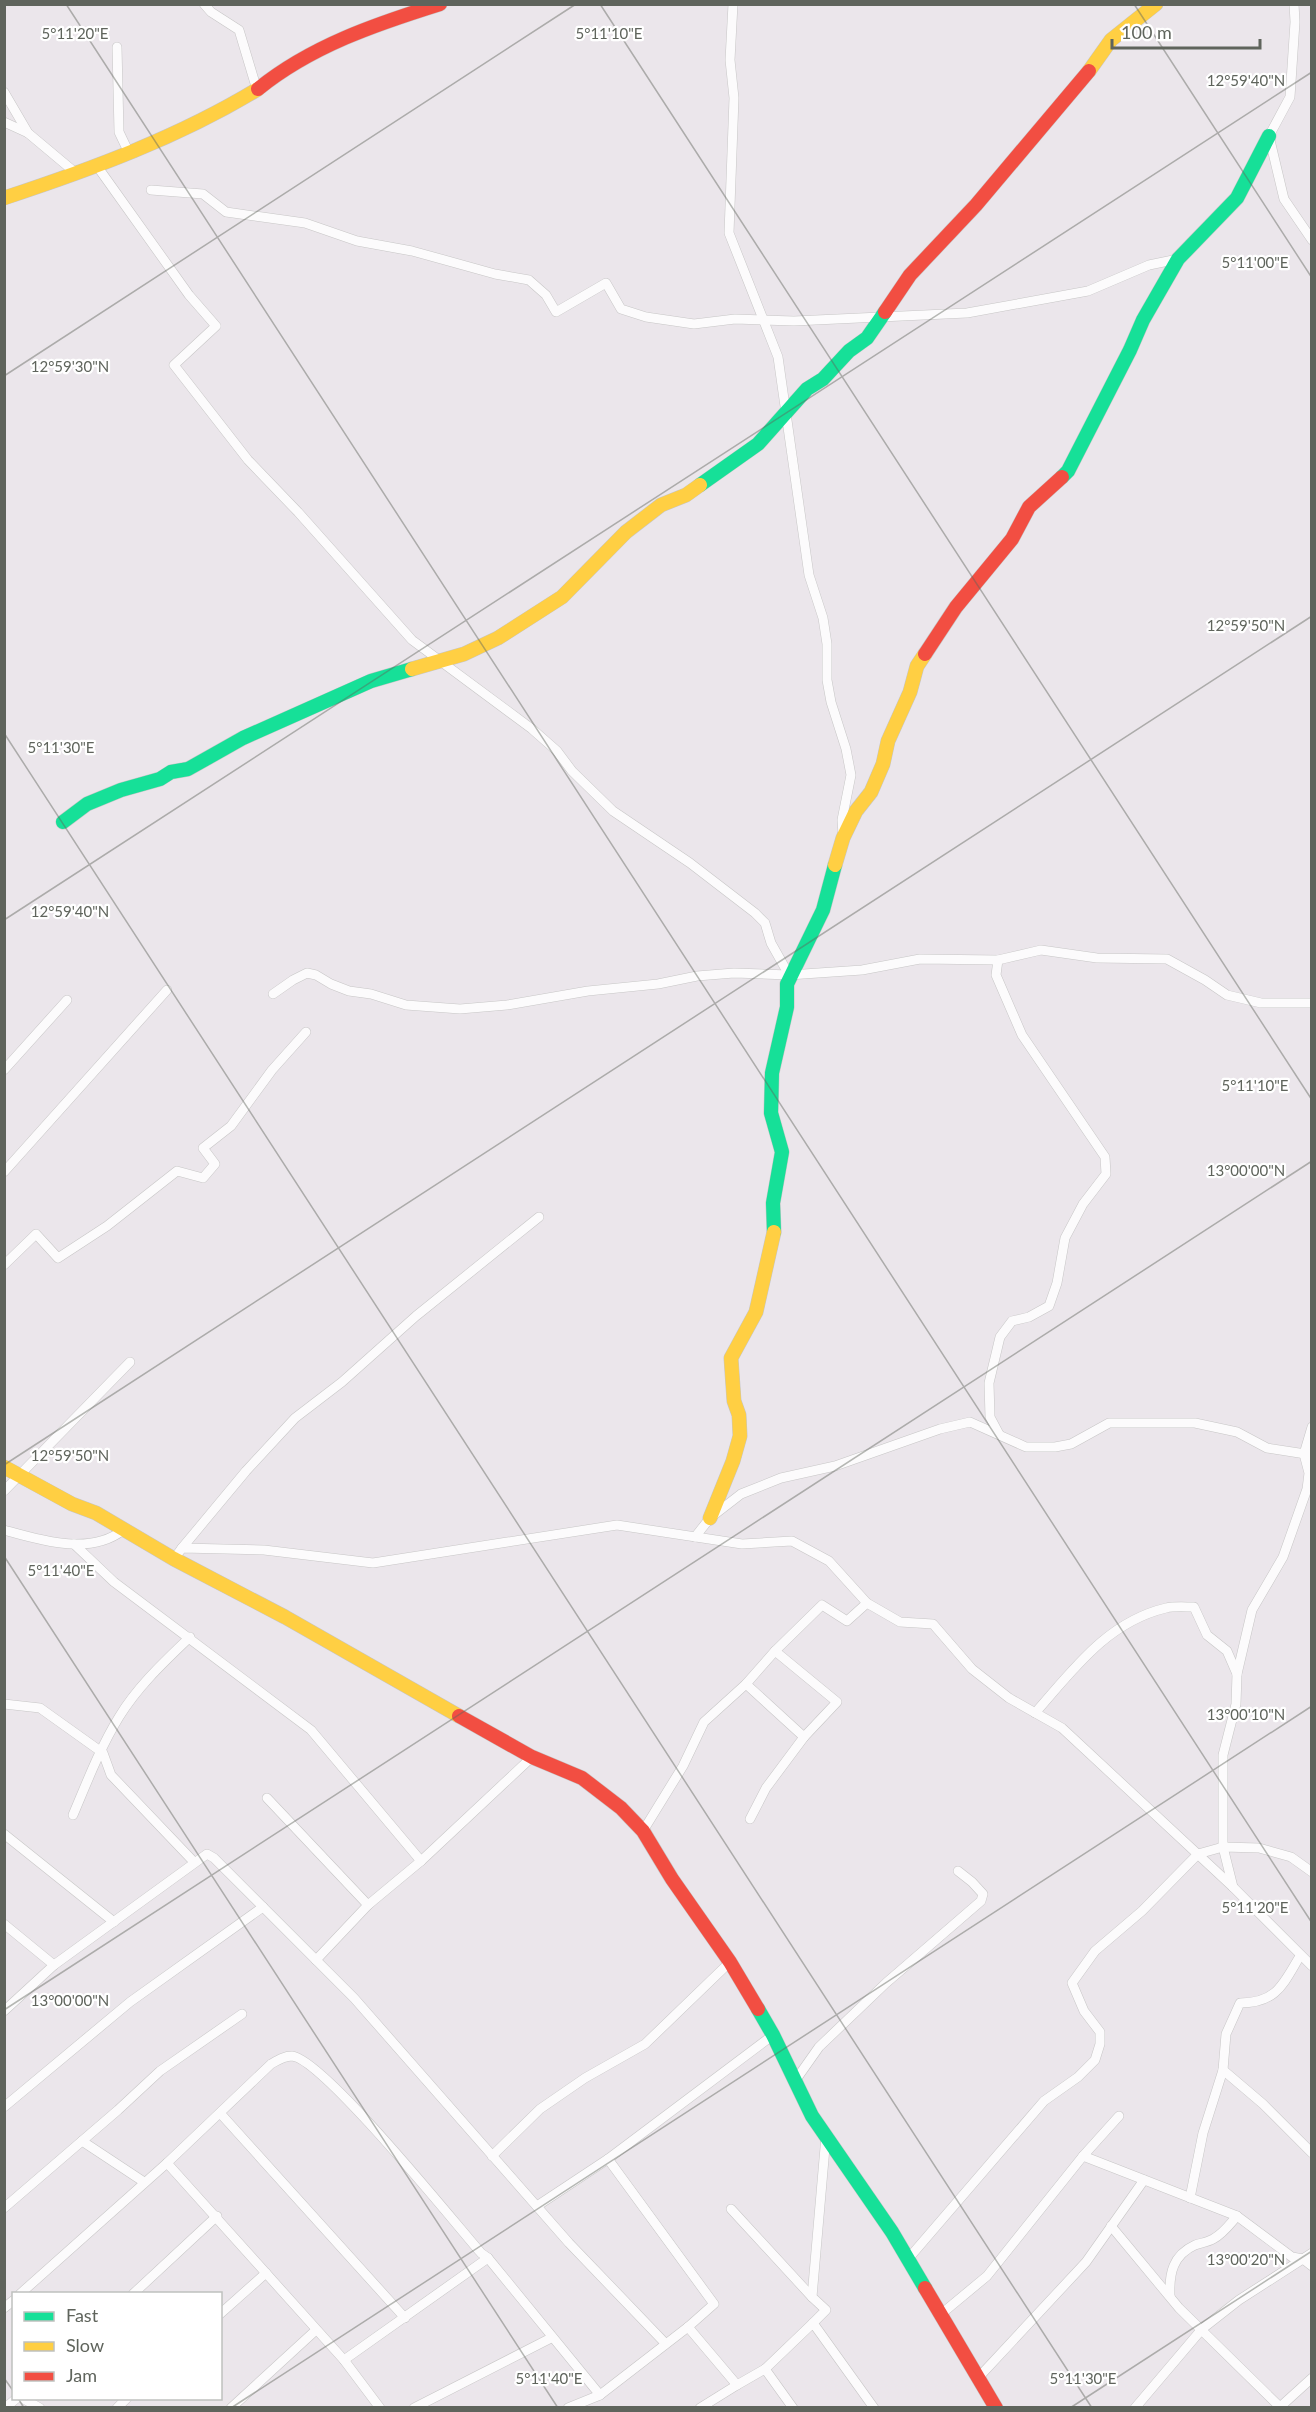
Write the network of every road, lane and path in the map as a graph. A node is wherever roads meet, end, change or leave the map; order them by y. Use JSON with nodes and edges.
{"nodes":[{"id":1,"x":204,"y":4,"type":"edge"},
{"id":2,"x":440,"y":4,"type":"edge"},
{"id":3,"x":732,"y":4,"type":"edge"},
{"id":4,"x":1156,"y":4,"type":"edge"},
{"id":5,"x":1294,"y":4,"type":"edge"},
{"id":6,"x":117,"y":47,"type":"dead end"},
{"id":7,"x":257,"y":90,"type":"junction"},
{"id":8,"x":4,"y":93,"type":"edge"},
{"id":9,"x":4,"y":122,"type":"edge"},
{"id":10,"x":28,"y":133,"type":"junction"},
{"id":11,"x":1269,"y":136,"type":"junction"},
{"id":12,"x":129,"y":153,"type":"junction"},
{"id":13,"x":97,"y":166,"type":"junction"},
{"id":14,"x":77,"y":174,"type":"junction"},
{"id":15,"x":151,"y":189,"type":"dead end"},
{"id":16,"x":4,"y":198,"type":"edge"},
{"id":17,"x":1311,"y":240,"type":"edge"},
{"id":18,"x":1178,"y":260,"type":"junction"},
{"id":19,"x":882,"y":318,"type":"junction"},
{"id":20,"x":764,"y":320,"type":"junction"},
{"id":21,"x":786,"y":413,"type":"junction"},
{"id":22,"x":441,"y":661,"type":"junction"},
{"id":23,"x":63,"y":822,"type":"dead end"},
{"id":24,"x":843,"y":838,"type":"junction"},
{"id":25,"x":998,"y":960,"type":"junction"},
{"id":26,"x":789,"y":975,"type":"junction"},
{"id":27,"x":167,"y":990,"type":"dead end"},
{"id":28,"x":273,"y":994,"type":"dead end"},
{"id":29,"x":67,"y":1000,"type":"dead end"},
{"id":30,"x":1311,"y":1003,"type":"edge"},
{"id":31,"x":306,"y":1032,"type":"dead end"},
{"id":32,"x":4,"y":1070,"type":"edge"},
{"id":33,"x":4,"y":1172,"type":"edge"},
{"id":34,"x":539,"y":1217,"type":"dead end"},
{"id":35,"x":4,"y":1264,"type":"edge"},
{"id":36,"x":130,"y":1362,"type":"dead end"},
{"id":37,"x":1311,"y":1427,"type":"edge"},
{"id":38,"x":999,"y":1434,"type":"junction"},
{"id":39,"x":1308,"y":1454,"type":"edge"},
{"id":40,"x":4,"y":1467,"type":"edge"},
{"id":41,"x":18,"y":1475,"type":"junction"},
{"id":42,"x":4,"y":1491,"type":"edge"},
{"id":43,"x":710,"y":1518,"type":"junction"},
{"id":44,"x":4,"y":1530,"type":"edge"},
{"id":45,"x":123,"y":1530,"type":"junction"},
{"id":46,"x":695,"y":1537,"type":"junction"},
{"id":47,"x":74,"y":1544,"type":"junction"},
{"id":48,"x":178,"y":1554,"type":"junction"},
{"id":49,"x":867,"y":1603,"type":"junction"},
{"id":50,"x":190,"y":1637,"type":"junction"},
{"id":51,"x":775,"y":1652,"type":"junction"},
{"id":52,"x":1237,"y":1674,"type":"junction"},
{"id":53,"x":746,"y":1684,"type":"junction"},
{"id":54,"x":4,"y":1704,"type":"edge"},
{"id":55,"x":1035,"y":1713,"type":"junction"},
{"id":56,"x":804,"y":1737,"type":"junction"},
{"id":57,"x":101,"y":1752,"type":"junction"},
{"id":58,"x":532,"y":1757,"type":"junction"},
{"id":59,"x":267,"y":1798,"type":"dead end"},
{"id":60,"x":74,"y":1815,"type":"dead end"},
{"id":61,"x":750,"y":1819,"type":"dead end"},
{"id":62,"x":643,"y":1831,"type":"junction"},
{"id":63,"x":4,"y":1834,"type":"edge"},
{"id":64,"x":1223,"y":1848,"type":"junction"},
{"id":65,"x":1198,"y":1854,"type":"junction"},
{"id":66,"x":421,"y":1861,"type":"junction"},
{"id":67,"x":194,"y":1862,"type":"junction"},
{"id":68,"x":957,"y":1871,"type":"dead end"},
{"id":69,"x":1311,"y":1872,"type":"edge"},
{"id":70,"x":1233,"y":1887,"type":"junction"},
{"id":71,"x":368,"y":1905,"type":"junction"},
{"id":72,"x":263,"y":1907,"type":"junction"},
{"id":73,"x":114,"y":1922,"type":"junction"},
{"id":74,"x":4,"y":1924,"type":"edge"},
{"id":75,"x":1300,"y":1956,"type":"junction"},
{"id":76,"x":316,"y":1960,"type":"junction"},
{"id":77,"x":730,"y":1962,"type":"junction"},
{"id":78,"x":54,"y":1965,"type":"junction"},
{"id":79,"x":1311,"y":1966,"type":"edge"},
{"id":80,"x":4,"y":2011,"type":"edge"},
{"id":81,"x":242,"y":2014,"type":"dead end"},
{"id":82,"x":773,"y":2035,"type":"junction"},
{"id":83,"x":1223,"y":2070,"type":"junction"},
{"id":84,"x":795,"y":2081,"type":"junction"},
{"id":85,"x":4,"y":2107,"type":"edge"},
{"id":86,"x":220,"y":2114,"type":"junction"},
{"id":87,"x":1119,"y":2116,"type":"dead end"},
{"id":88,"x":826,"y":2136,"type":"junction"},
{"id":89,"x":82,"y":2141,"type":"junction"},
{"id":90,"x":1311,"y":2153,"type":"edge"},
{"id":91,"x":492,"y":2156,"type":"junction"},
{"id":92,"x":1083,"y":2156,"type":"junction"},
{"id":93,"x":608,"y":2159,"type":"junction"},
{"id":94,"x":167,"y":2163,"type":"junction"},
{"id":95,"x":1144,"y":2181,"type":"junction"},
{"id":96,"x":144,"y":2182,"type":"junction"},
{"id":97,"x":1190,"y":2198,"type":"junction"},
{"id":98,"x":537,"y":2206,"type":"junction"},
{"id":99,"x":4,"y":2208,"type":"edge"},
{"id":100,"x":731,"y":2209,"type":"dead end"},
{"id":101,"x":217,"y":2216,"type":"junction"},
{"id":102,"x":1237,"y":2216,"type":"junction"},
{"id":103,"x":1111,"y":2226,"type":"junction"},
{"id":104,"x":1307,"y":2256,"type":"edge"},
{"id":105,"x":488,"y":2258,"type":"junction"},
{"id":106,"x":908,"y":2259,"type":"junction"},
{"id":107,"x":1311,"y":2266,"type":"edge"},
{"id":108,"x":266,"y":2273,"type":"junction"},
{"id":109,"x":22,"y":2292,"type":"edge"},
{"id":110,"x":135,"y":2292,"type":"edge"},
{"id":111,"x":1170,"y":2296,"type":"junction"},
{"id":112,"x":812,"y":2297,"type":"junction"},
{"id":113,"x":222,"y":2312,"type":"edge"},
{"id":114,"x":940,"y":2315,"type":"junction"},
{"id":115,"x":405,"y":2318,"type":"junction"},
{"id":116,"x":813,"y":2323,"type":"junction"},
{"id":117,"x":688,"y":2327,"type":"junction"},
{"id":118,"x":1202,"y":2329,"type":"junction"},
{"id":119,"x":316,"y":2330,"type":"junction"},
{"id":120,"x":551,"y":2338,"type":"junction"},
{"id":121,"x":665,"y":2343,"type":"junction"},
{"id":122,"x":344,"y":2360,"type":"junction"},
{"id":123,"x":765,"y":2369,"type":"junction"},
{"id":124,"x":978,"y":2378,"type":"junction"},
{"id":125,"x":1311,"y":2378,"type":"edge"},
{"id":126,"x":737,"y":2385,"type":"junction"},
{"id":127,"x":600,"y":2395,"type":"junction"},
{"id":128,"x":26,"y":2400,"type":"edge"},
{"id":129,"x":1280,"y":2407,"type":"edge"},
{"id":130,"x":40,"y":2408,"type":"edge"},
{"id":131,"x":231,"y":2408,"type":"edge"},
{"id":132,"x":380,"y":2408,"type":"edge"},
{"id":133,"x":414,"y":2408,"type":"edge"},
{"id":134,"x":568,"y":2408,"type":"edge"},
{"id":135,"x":700,"y":2408,"type":"edge"},
{"id":136,"x":793,"y":2408,"type":"edge"},
{"id":137,"x":874,"y":2408,"type":"edge"},
{"id":138,"x":996,"y":2408,"type":"edge"},
{"id":139,"x":1135,"y":2408,"type":"edge"}],
"edges":[{"from":1,"to":7,"type":"street"},
{"from":2,"to":7,"type":"street"},
{"from":3,"to":20,"type":"street"},
{"from":4,"to":19,"type":"street"},
{"from":5,"to":11,"type":"street"},
{"from":6,"to":12,"type":"street"},
{"from":7,"to":12,"type":"street"},
{"from":8,"to":10,"type":"street"},
{"from":9,"to":10,"type":"street"},
{"from":10,"to":14,"type":"street"},
{"from":11,"to":17,"type":"street"},
{"from":11,"to":18,"type":"street"},
{"from":12,"to":13,"type":"street"},
{"from":13,"to":14,"type":"street"},
{"from":13,"to":22,"type":"street"},
{"from":14,"to":16,"type":"street"},
{"from":15,"to":20,"type":"street"},
{"from":18,"to":19,"type":"street"},
{"from":18,"to":24,"type":"street"},
{"from":19,"to":20,"type":"street"},
{"from":19,"to":21,"type":"street"},
{"from":20,"to":21,"type":"street"},
{"from":21,"to":22,"type":"street"},
{"from":21,"to":24,"type":"street"},
{"from":22,"to":23,"type":"street"},
{"from":22,"to":26,"type":"street"},
{"from":24,"to":26,"type":"street"},
{"from":25,"to":26,"type":"street"},
{"from":25,"to":30,"type":"street"},
{"from":25,"to":38,"type":"street"},
{"from":26,"to":28,"type":"street"},
{"from":26,"to":43,"type":"street"},
{"from":27,"to":33,"type":"street"},
{"from":29,"to":32,"type":"street"},
{"from":31,"to":35,"type":"street"},
{"from":34,"to":48,"type":"street"},
{"from":36,"to":41,"type":"street"},
{"from":37,"to":39,"type":"street"},
{"from":38,"to":39,"type":"street"},
{"from":38,"to":43,"type":"street"},
{"from":39,"to":52,"type":"street"},
{"from":40,"to":41,"type":"street"},
{"from":41,"to":42,"type":"street"},
{"from":41,"to":45,"type":"street"},
{"from":43,"to":46,"type":"street"},
{"from":44,"to":47,"type":"street"},
{"from":45,"to":47,"type":"street"},
{"from":45,"to":48,"type":"street"},
{"from":46,"to":48,"type":"street"},
{"from":46,"to":49,"type":"street"},
{"from":47,"to":50,"type":"street"},
{"from":48,"to":58,"type":"street"},
{"from":49,"to":51,"type":"street"},
{"from":49,"to":55,"type":"street"},
{"from":50,"to":57,"type":"street"},
{"from":50,"to":66,"type":"street"},
{"from":51,"to":53,"type":"street"},
{"from":51,"to":56,"type":"street"},
{"from":52,"to":55,"type":"street"},
{"from":52,"to":64,"type":"street"},
{"from":53,"to":56,"type":"street"},
{"from":53,"to":62,"type":"street"},
{"from":54,"to":57,"type":"street"},
{"from":55,"to":65,"type":"street"},
{"from":56,"to":61,"type":"street"},
{"from":57,"to":60,"type":"street"},
{"from":57,"to":67,"type":"street"},
{"from":58,"to":62,"type":"street"},
{"from":58,"to":66,"type":"street"},
{"from":59,"to":71,"type":"street"},
{"from":62,"to":77,"type":"street"},
{"from":63,"to":73,"type":"street"},
{"from":64,"to":65,"type":"street"},
{"from":64,"to":69,"type":"street"},
{"from":64,"to":70,"type":"street"},
{"from":65,"to":70,"type":"street"},
{"from":65,"to":106,"type":"street"},
{"from":66,"to":71,"type":"street"},
{"from":67,"to":72,"type":"street"},
{"from":67,"to":73,"type":"street"},
{"from":68,"to":84,"type":"street"},
{"from":70,"to":75,"type":"street"},
{"from":71,"to":76,"type":"street"},
{"from":72,"to":76,"type":"street"},
{"from":72,"to":85,"type":"street"},
{"from":73,"to":78,"type":"street"},
{"from":74,"to":78,"type":"street"},
{"from":75,"to":79,"type":"street"},
{"from":75,"to":83,"type":"street"},
{"from":76,"to":91,"type":"street"},
{"from":77,"to":82,"type":"street"},
{"from":77,"to":91,"type":"street"},
{"from":78,"to":80,"type":"street"},
{"from":81,"to":89,"type":"street"},
{"from":82,"to":84,"type":"street"},
{"from":82,"to":93,"type":"street"},
{"from":83,"to":90,"type":"street"},
{"from":83,"to":97,"type":"street"},
{"from":84,"to":88,"type":"street"},
{"from":86,"to":94,"type":"street"},
{"from":86,"to":105,"type":"street"},
{"from":86,"to":115,"type":"street"},
{"from":87,"to":92,"type":"street"},
{"from":88,"to":106,"type":"street"},
{"from":88,"to":112,"type":"street"},
{"from":89,"to":96,"type":"street"},
{"from":89,"to":99,"type":"street"},
{"from":91,"to":98,"type":"street"},
{"from":92,"to":95,"type":"street"},
{"from":92,"to":114,"type":"street"},
{"from":93,"to":98,"type":"street"},
{"from":93,"to":117,"type":"street"},
{"from":94,"to":96,"type":"street"},
{"from":94,"to":101,"type":"street"},
{"from":95,"to":97,"type":"street"},
{"from":95,"to":103,"type":"street"},
{"from":96,"to":109,"type":"street"},
{"from":97,"to":102,"type":"street"},
{"from":98,"to":121,"type":"street"},
{"from":100,"to":112,"type":"street"},
{"from":101,"to":108,"type":"street"},
{"from":101,"to":110,"type":"street"},
{"from":102,"to":104,"type":"street"},
{"from":102,"to":111,"type":"street"},
{"from":103,"to":111,"type":"street"},
{"from":103,"to":124,"type":"street"},
{"from":104,"to":107,"type":"street"},
{"from":104,"to":118,"type":"street"},
{"from":105,"to":115,"type":"street"},
{"from":105,"to":120,"type":"street"},
{"from":106,"to":114,"type":"street"},
{"from":108,"to":113,"type":"street"},
{"from":108,"to":119,"type":"street"},
{"from":111,"to":118,"type":"street"},
{"from":112,"to":116,"type":"street"},
{"from":114,"to":124,"type":"street"},
{"from":115,"to":122,"type":"street"},
{"from":116,"to":123,"type":"street"},
{"from":116,"to":137,"type":"street"},
{"from":117,"to":121,"type":"street"},
{"from":117,"to":126,"type":"street"},
{"from":118,"to":129,"type":"street"},
{"from":118,"to":139,"type":"street"},
{"from":119,"to":122,"type":"street"},
{"from":119,"to":131,"type":"street"},
{"from":120,"to":127,"type":"street"},
{"from":120,"to":133,"type":"street"},
{"from":121,"to":127,"type":"street"},
{"from":122,"to":132,"type":"street"},
{"from":123,"to":126,"type":"street"},
{"from":123,"to":136,"type":"street"},
{"from":124,"to":138,"type":"street"},
{"from":125,"to":129,"type":"street"},
{"from":126,"to":135,"type":"street"},
{"from":127,"to":134,"type":"street"},
{"from":128,"to":130,"type":"street"}]}
